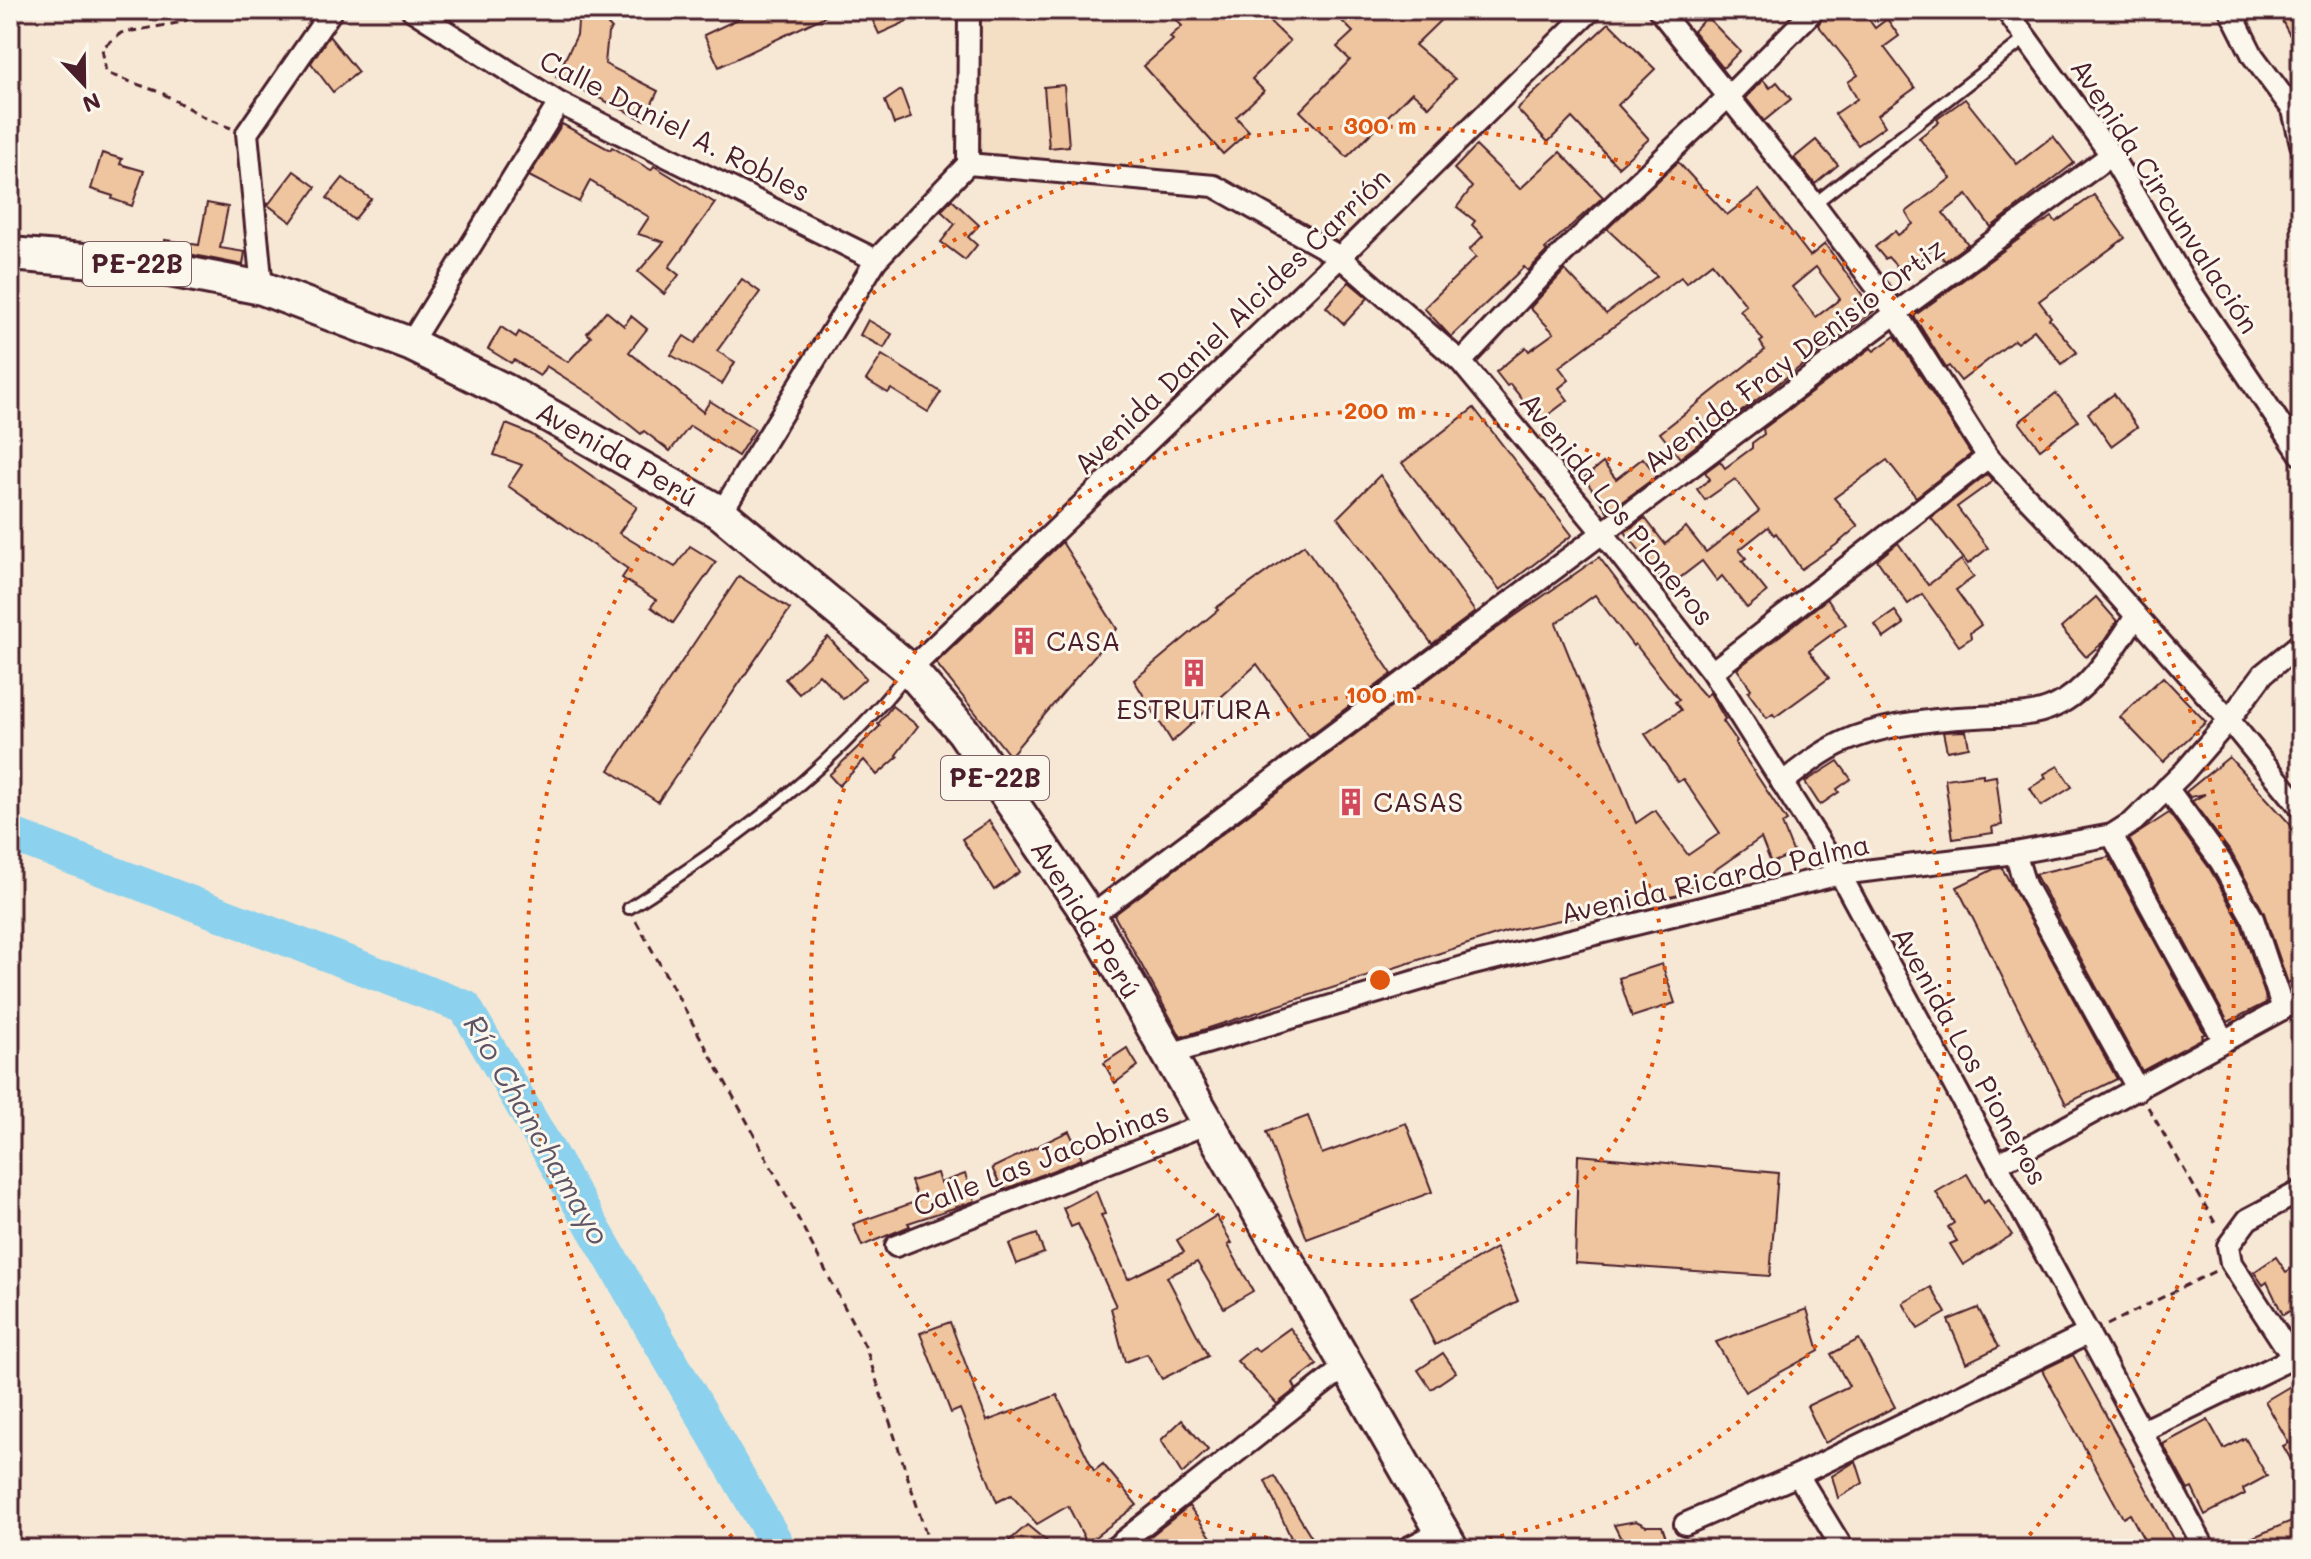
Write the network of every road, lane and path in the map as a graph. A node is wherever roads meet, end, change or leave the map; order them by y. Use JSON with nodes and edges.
{"nodes":[{"id":1,"x":203,"y":10,"type":"edge"},
{"id":2,"x":332,"y":10,"type":"edge"},
{"id":3,"x":412,"y":10,"type":"edge"},
{"id":4,"x":969,"y":10,"type":"edge"},
{"id":5,"x":1591,"y":10,"type":"edge"},
{"id":6,"x":1659,"y":10,"type":"edge"},
{"id":7,"x":1814,"y":10,"type":"edge"},
{"id":8,"x":2006,"y":10,"type":"edge"},
{"id":9,"x":2230,"y":10,"type":"edge"},
{"id":10,"x":2026,"y":38,"type":"junction"},
{"id":11,"x":1729,"y":96,"type":"junction"},
{"id":12,"x":559,"y":103,"type":"junction"},
{"id":13,"x":247,"y":133,"type":"junction"},
{"id":14,"x":2301,"y":144,"type":"edge"},
{"id":15,"x":2111,"y":155,"type":"junction"},
{"id":16,"x":968,"y":164,"type":"junction"},
{"id":17,"x":1814,"y":204,"type":"junction"},
{"id":18,"x":10,"y":254,"type":"edge"},
{"id":19,"x":1340,"y":257,"type":"junction"},
{"id":20,"x":876,"y":260,"type":"junction"},
{"id":21,"x":262,"y":288,"type":"junction"},
{"id":22,"x":1896,"y":313,"type":"junction"},
{"id":23,"x":410,"y":344,"type":"junction"},
{"id":24,"x":1461,"y":362,"type":"junction"},
{"id":25,"x":2301,"y":455,"type":"edge"},
{"id":26,"x":1988,"y":457,"type":"junction"},
{"id":27,"x":721,"y":513,"type":"junction"},
{"id":28,"x":1603,"y":533,"type":"junction"},
{"id":29,"x":2136,"y":616,"type":"junction"},
{"id":30,"x":2301,"y":643,"type":"edge"},
{"id":31,"x":910,"y":670,"type":"junction"},
{"id":32,"x":1712,"y":672,"type":"junction"},
{"id":33,"x":2229,"y":720,"type":"junction"},
{"id":34,"x":1782,"y":783,"type":"junction"},
{"id":35,"x":2167,"y":788,"type":"junction"},
{"id":36,"x":2301,"y":808,"type":"edge"},
{"id":37,"x":2112,"y":835,"type":"junction"},
{"id":38,"x":2015,"y":853,"type":"junction"},
{"id":39,"x":1840,"y":874,"type":"junction"},
{"id":40,"x":629,"y":908,"type":"joint"},
{"id":41,"x":1090,"y":917,"type":"junction"},
{"id":42,"x":2301,"y":999,"type":"edge"},
{"id":43,"x":2283,"y":1009,"type":"junction"},
{"id":44,"x":2224,"y":1041,"type":"junction"},
{"id":45,"x":1169,"y":1054,"type":"junction"},
{"id":46,"x":2138,"y":1090,"type":"junction"},
{"id":47,"x":1206,"y":1124,"type":"junction"},
{"id":48,"x":1998,"y":1164,"type":"junction"},
{"id":49,"x":2301,"y":1191,"type":"edge"},
{"id":50,"x":896,"y":1246,"type":"dead end"},
{"id":51,"x":2230,"y":1254,"type":"junction"},
{"id":52,"x":2089,"y":1333,"type":"junction"},
{"id":53,"x":2298,"y":1361,"type":"edge"},
{"id":54,"x":1346,"y":1366,"type":"junction"},
{"id":55,"x":2142,"y":1431,"type":"junction"},
{"id":56,"x":1798,"y":1475,"type":"junction"},
{"id":57,"x":1685,"y":1524,"type":"dead end"},
{"id":58,"x":1447,"y":1540,"type":"edge"},
{"id":59,"x":931,"y":1549,"type":"edge"},
{"id":60,"x":1113,"y":1549,"type":"edge"},
{"id":61,"x":1406,"y":1549,"type":"edge"},
{"id":62,"x":1843,"y":1549,"type":"edge"},
{"id":63,"x":2205,"y":1549,"type":"edge"}],
"edges":[{"from":1,"to":13,"type":"path"},
{"from":2,"to":13,"type":"street"},
{"from":3,"to":12,"type":"street","name":"Calle Daniel A. Robles"},
{"from":4,"to":16,"type":"street"},
{"from":5,"to":19,"type":"street","name":"Avenida Daniel Alcides Carrión"},
{"from":6,"to":11,"type":"street"},
{"from":7,"to":11,"type":"street"},
{"from":8,"to":10,"type":"street","name":"Avenida Circunvalación"},
{"from":9,"to":14,"type":"street"},
{"from":10,"to":15,"type":"street","name":"Avenida Circunvalación"},
{"from":10,"to":17,"type":"lane"},
{"from":11,"to":17,"type":"street"},
{"from":11,"to":24,"type":"street"},
{"from":12,"to":20,"type":"street","name":"Calle Daniel A. Robles"},
{"from":12,"to":23,"type":"street"},
{"from":13,"to":21,"type":"street"},
{"from":15,"to":22,"type":"street","name":"Avenida Fray Denisio Ortiz"},
{"from":15,"to":25,"type":"street","name":"Avenida Circunvalación"},
{"from":16,"to":19,"type":"street","name":"Avenida Los Pioneros"},
{"from":16,"to":20,"type":"street"},
{"from":17,"to":22,"type":"street"},
{"from":18,"to":21,"type":"highway","number":"PE-22B"},
{"from":19,"to":24,"type":"street","name":"Avenida Los Pioneros"},
{"from":19,"to":31,"type":"street","name":"Avenida Daniel Alcides Carrión"},
{"from":20,"to":27,"type":"street"},
{"from":21,"to":23,"type":"highway","name":"Avenida Perú","number":"PE-22B"},
{"from":22,"to":26,"type":"street"},
{"from":22,"to":28,"type":"street","name":"Avenida Fray Denisio Ortiz"},
{"from":23,"to":27,"type":"highway","name":"Avenida Perú","number":"PE-22B"},
{"from":24,"to":28,"type":"street","name":"Avenida Los Pioneros"},
{"from":26,"to":29,"type":"street"},
{"from":26,"to":32,"type":"street"},
{"from":27,"to":31,"type":"highway","name":"Avenida Perú","number":"PE-22B"},
{"from":28,"to":32,"type":"street","name":"Avenida Los Pioneros"},
{"from":28,"to":41,"type":"street","name":"Avenida Fray Denisio Ortiz"},
{"from":29,"to":33,"type":"street"},
{"from":29,"to":34,"type":"street"},
{"from":30,"to":33,"type":"street","name":"Avenida Ricardo Palma"},
{"from":31,"to":40,"type":"lane"},
{"from":31,"to":41,"type":"highway","name":"Avenida Perú","number":"PE-22B"},
{"from":32,"to":34,"type":"street","name":"Avenida Los Pioneros"},
{"from":33,"to":35,"type":"street","name":"Avenida Ricardo Palma"},
{"from":33,"to":36,"type":"street"},
{"from":34,"to":39,"type":"street","name":"Avenida Los Pioneros"},
{"from":35,"to":37,"type":"street","name":"Avenida Ricardo Palma"},
{"from":35,"to":43,"type":"street"},
{"from":37,"to":38,"type":"street","name":"Avenida Ricardo Palma"},
{"from":37,"to":44,"type":"street"},
{"from":38,"to":39,"type":"street","name":"Avenida Ricardo Palma"},
{"from":38,"to":46,"type":"street"},
{"from":39,"to":45,"type":"street","name":"Avenida Ricardo Palma"},
{"from":39,"to":48,"type":"street","name":"Avenida Los Pioneros"},
{"from":40,"to":59,"type":"path"},
{"from":41,"to":45,"type":"highway","name":"Avenida Perú","number":"PE-22B"},
{"from":42,"to":43,"type":"street"},
{"from":43,"to":44,"type":"street"},
{"from":44,"to":46,"type":"street"},
{"from":45,"to":47,"type":"highway","name":"Avenida Perú","number":"PE-22B"},
{"from":46,"to":48,"type":"street"},
{"from":46,"to":51,"type":"path"},
{"from":47,"to":50,"type":"street","name":"Calle Las Jacobinas"},
{"from":47,"to":54,"type":"highway","name":"Avenida Perú","number":"PE-22B"},
{"from":48,"to":52,"type":"street","name":"Avenida Los Pioneros"},
{"from":49,"to":51,"type":"street"},
{"from":51,"to":52,"type":"path"},
{"from":51,"to":53,"type":"street"},
{"from":52,"to":55,"type":"street","name":"Avenida Los Pioneros"},
{"from":52,"to":56,"type":"street"},
{"from":53,"to":55,"type":"street"},
{"from":54,"to":58,"type":"highway","name":"Avenida Perú","number":"PE-22B"},
{"from":54,"to":60,"type":"street"},
{"from":55,"to":63,"type":"street","name":"Avenida Los Pioneros"},
{"from":56,"to":57,"type":"street"},
{"from":56,"to":62,"type":"street"},
{"from":58,"to":61,"type":"street"}]}
